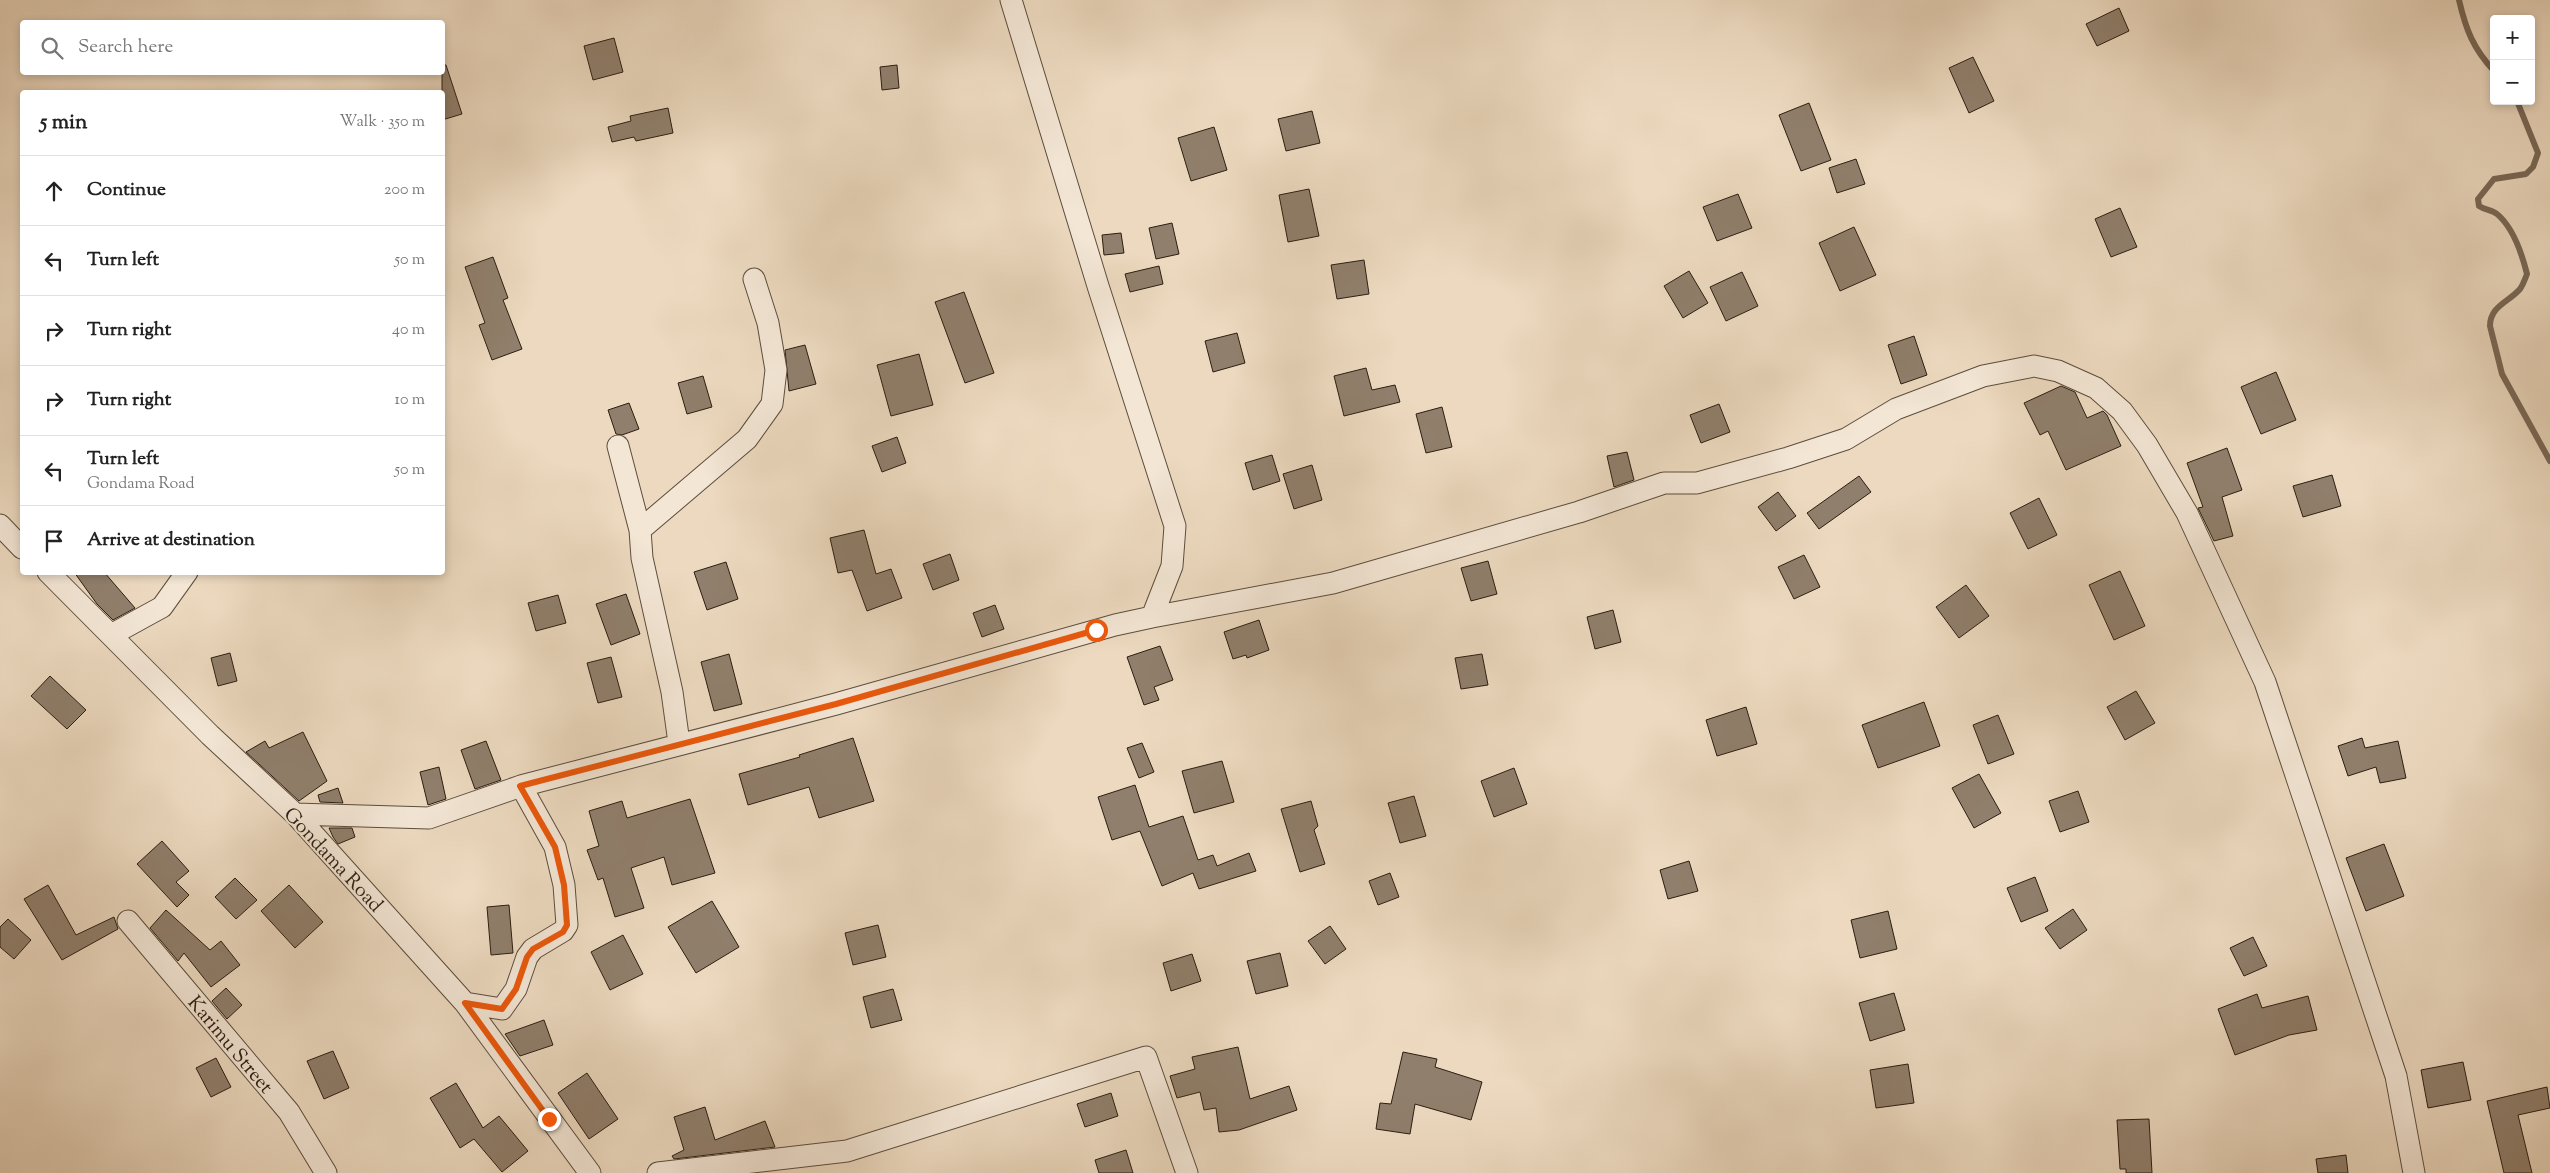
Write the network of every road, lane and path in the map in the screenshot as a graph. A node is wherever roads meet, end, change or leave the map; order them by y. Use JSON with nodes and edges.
{"nodes":[{"id":1,"x":1011,"y":0,"type":"edge"},
{"id":2,"x":754,"y":279,"type":"dead end"},
{"id":3,"x":618,"y":446,"type":"dead end"},
{"id":4,"x":0,"y":525,"type":"edge"},
{"id":5,"x":640,"y":530,"type":"junction"},
{"id":6,"x":20,"y":546,"type":"edge"},
{"id":7,"x":51,"y":575,"type":"edge"},
{"id":8,"x":185,"y":575,"type":"edge"},
{"id":9,"x":1152,"y":617,"type":"junction"},
{"id":10,"x":111,"y":635,"type":"junction"},
{"id":11,"x":679,"y":743,"type":"junction"},
{"id":12,"x":520,"y":786,"type":"junction"},
{"id":13,"x":295,"y":814,"type":"junction"},
{"id":14,"x":128,"y":921,"type":"dead end"},
{"id":15,"x":465,"y":1003,"type":"junction"},
{"id":16,"x":326,"y":1173,"type":"edge"},
{"id":17,"x":590,"y":1173,"type":"edge"},
{"id":18,"x":658,"y":1173,"type":"edge"},
{"id":19,"x":1188,"y":1173,"type":"edge"},
{"id":20,"x":2414,"y":1173,"type":"edge"}],
"edges":[{"from":1,"to":9,"type":"street"},
{"from":2,"to":5,"type":"street"},
{"from":3,"to":5,"type":"street"},
{"from":4,"to":6,"type":"street"},
{"from":5,"to":11,"type":"street"},
{"from":7,"to":10,"type":"street","name":"Gondama Road"},
{"from":8,"to":10,"type":"street"},
{"from":9,"to":11,"type":"street"},
{"from":9,"to":20,"type":"street"},
{"from":10,"to":13,"type":"street","name":"Gondama Road"},
{"from":11,"to":12,"type":"street"},
{"from":12,"to":13,"type":"street"},
{"from":12,"to":15,"type":"street"},
{"from":13,"to":15,"type":"street","name":"Gondama Road"},
{"from":14,"to":16,"type":"street","name":"Karimu Street"},
{"from":15,"to":17,"type":"street","name":"Gondama Road"},
{"from":18,"to":19,"type":"street"}]}
